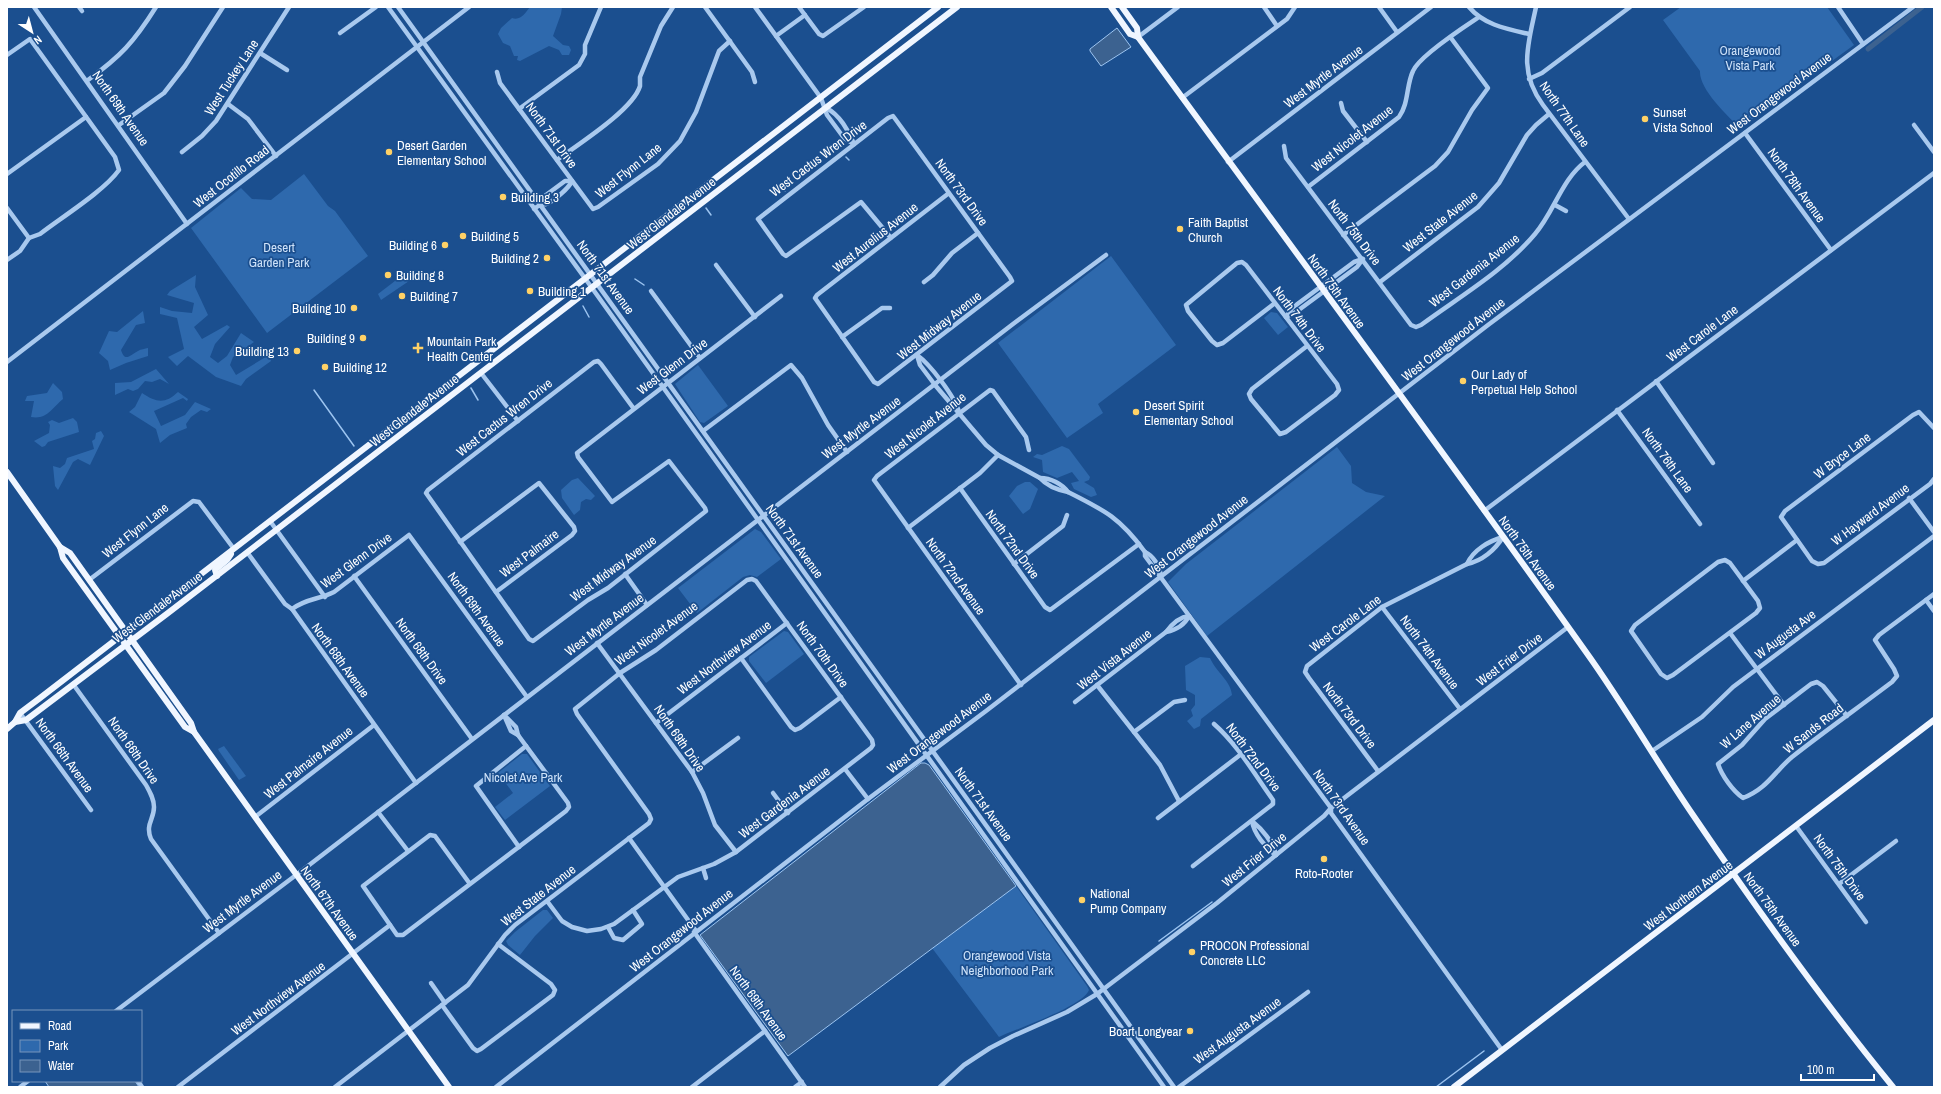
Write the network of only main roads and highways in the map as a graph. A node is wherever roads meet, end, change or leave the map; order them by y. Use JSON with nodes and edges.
{"nodes":[{"id":1,"x":938,"y":7,"type":"edge"},
{"id":2,"x":956,"y":7,"type":"edge"},
{"id":3,"x":1111,"y":7,"type":"edge"},
{"id":4,"x":1122,"y":7,"type":"edge"},
{"id":5,"x":1138,"y":37,"type":"junction"},
{"id":6,"x":408,"y":415,"type":"junction"},
{"id":7,"x":414,"y":424,"type":"junction"},
{"id":8,"x":7,"y":472,"type":"edge"},
{"id":9,"x":60,"y":547,"type":"junction"},
{"id":10,"x":234,"y":549,"type":"junction"},
{"id":11,"x":217,"y":576,"type":"junction"},
{"id":12,"x":126,"y":632,"type":"junction"},
{"id":13,"x":120,"y":637,"type":"junction"},
{"id":14,"x":132,"y":640,"type":"junction"},
{"id":15,"x":126,"y":645,"type":"junction"},
{"id":16,"x":1934,"y":720,"type":"edge"},
{"id":17,"x":15,"y":722,"type":"junction"},
{"id":18,"x":7,"y":729,"type":"edge"},
{"id":19,"x":194,"y":732,"type":"junction"},
{"id":20,"x":1734,"y":874,"type":"junction"},
{"id":21,"x":449,"y":1087,"type":"edge"},
{"id":22,"x":1454,"y":1087,"type":"edge"},
{"id":23,"x":1893,"y":1087,"type":"edge"}],
"edges":[{"from":1,"to":6,"type":"main road","name":"West Glendale Avenue"},
{"from":2,"to":7,"type":"main road","name":"West Glendale Avenue"},
{"from":3,"to":5,"type":"main road","name":"North 75th Avenue"},
{"from":4,"to":5,"type":"main road","name":"North 75th Avenue"},
{"from":5,"to":20,"type":"main road","name":"North 75th Avenue"},
{"from":6,"to":7,"type":"main road"},
{"from":6,"to":10,"type":"main road","name":"West Glendale Avenue"},
{"from":7,"to":11,"type":"main road","name":"West Glendale Avenue"},
{"from":8,"to":9,"type":"main road","name":"North 67th Avenue"},
{"from":9,"to":12,"type":"main road","name":"North 67th Avenue"},
{"from":9,"to":13,"type":"main road","name":"North 67th Avenue"},
{"from":10,"to":11,"type":"main road"},
{"from":10,"to":12,"type":"main road","name":"West Glendale Avenue"},
{"from":11,"to":14,"type":"main road","name":"West Glendale Avenue"},
{"from":12,"to":13,"type":"main road","name":"West Glendale Avenue"},
{"from":12,"to":14,"type":"main road","name":"North 67th Avenue"},
{"from":13,"to":15,"type":"main road","name":"North 67th Avenue"},
{"from":13,"to":17,"type":"main road","name":"West Glendale Avenue"},
{"from":14,"to":15,"type":"main road","name":"West Glendale Avenue"},
{"from":14,"to":19,"type":"main road","name":"North 67th Avenue"},
{"from":15,"to":17,"type":"main road","name":"West Glendale Avenue"},
{"from":15,"to":19,"type":"main road","name":"North 67th Avenue"},
{"from":16,"to":20,"type":"main road","name":"West Northern Avenue"},
{"from":17,"to":18,"type":"main road","name":"West Glendale Avenue"},
{"from":19,"to":21,"type":"main road","name":"North 67th Avenue"},
{"from":20,"to":22,"type":"main road","name":"West Northern Avenue"},
{"from":20,"to":23,"type":"main road","name":"North 75th Avenue"}]}
